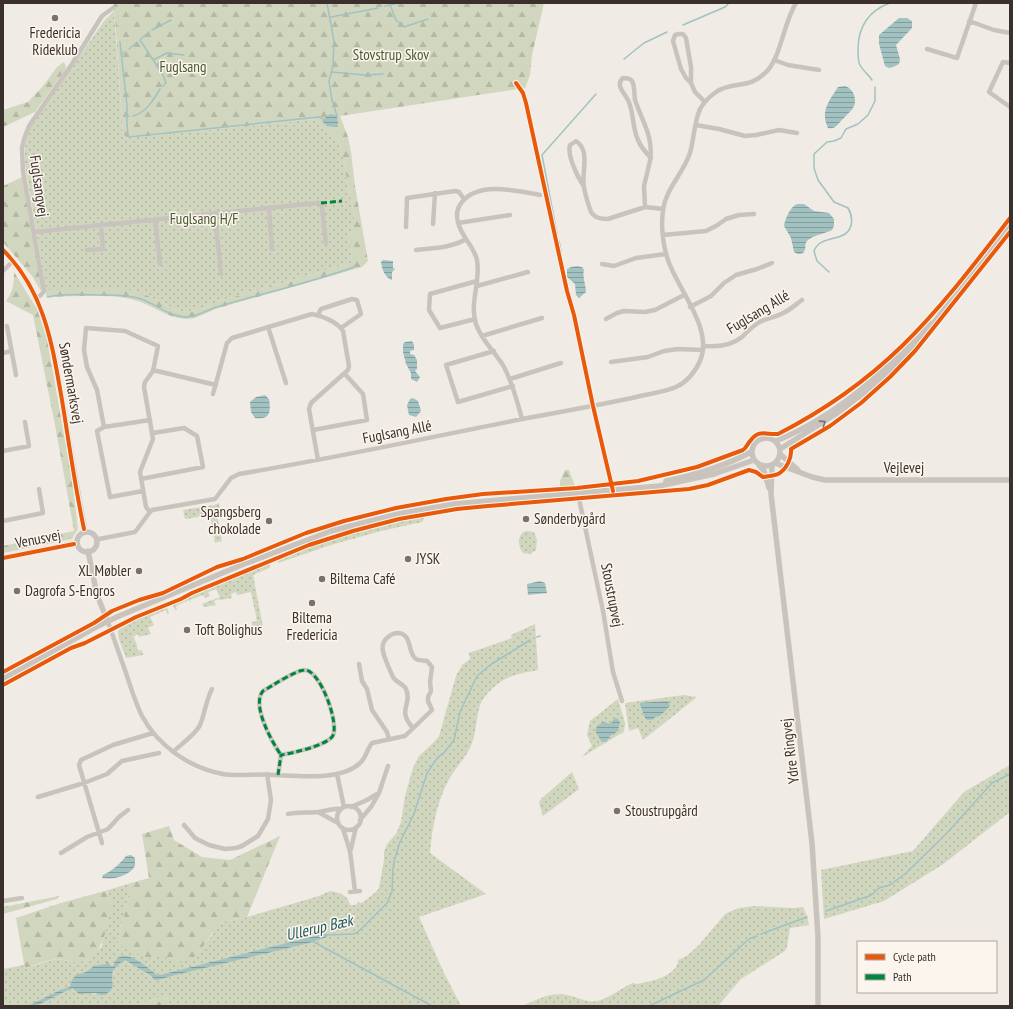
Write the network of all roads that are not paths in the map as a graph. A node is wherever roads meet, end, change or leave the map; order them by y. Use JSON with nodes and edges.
{"nodes":[{"id":1,"x":796,"y":3,"type":"edge"},
{"id":2,"x":976,"y":3,"type":"edge"},
{"id":3,"x":113,"y":8,"type":"dead end"},
{"id":4,"x":969,"y":21,"type":"junction"},
{"id":5,"x":1010,"y":33,"type":"edge"},
{"id":6,"x":927,"y":49,"type":"dead end"},
{"id":7,"x":774,"y":60,"type":"junction"},
{"id":8,"x":1010,"y":63,"type":"edge"},
{"id":9,"x":819,"y":70,"type":"dead end"},
{"id":10,"x":691,"y":83,"type":"junction"},
{"id":11,"x":705,"y":102,"type":"junction"},
{"id":12,"x":1010,"y":107,"type":"edge"},
{"id":13,"x":643,"y":117,"type":"junction"},
{"id":14,"x":633,"y":121,"type":"junction"},
{"id":15,"x":696,"y":125,"type":"junction"},
{"id":16,"x":797,"y":133,"type":"dead end"},
{"id":17,"x":651,"y":158,"type":"junction"},
{"id":18,"x":583,"y":185,"type":"junction"},
{"id":19,"x":435,"y":193,"type":"junction"},
{"id":20,"x":540,"y":195,"type":"dead end"},
{"id":21,"x":464,"y":199,"type":"junction"},
{"id":22,"x":645,"y":207,"type":"junction"},
{"id":23,"x":269,"y":208,"type":"junction"},
{"id":24,"x":663,"y":209,"type":"junction"},
{"id":25,"x":215,"y":213,"type":"junction"},
{"id":26,"x":754,"y":214,"type":"dead end"},
{"id":27,"x":510,"y":215,"type":"dead end"},
{"id":28,"x":155,"y":219,"type":"junction"},
{"id":29,"x":458,"y":223,"type":"junction"},
{"id":30,"x":433,"y":224,"type":"dead end"},
{"id":31,"x":1010,"y":224,"type":"edge"},
{"id":32,"x":101,"y":225,"type":"junction"},
{"id":33,"x":406,"y":227,"type":"dead end"},
{"id":34,"x":34,"y":232,"type":"junction"},
{"id":35,"x":663,"y":235,"type":"junction"},
{"id":36,"x":466,"y":239,"type":"junction"},
{"id":37,"x":326,"y":244,"type":"dead end"},
{"id":38,"x":272,"y":249,"type":"dead end"},
{"id":39,"x":3,"y":250,"type":"edge"},
{"id":40,"x":87,"y":250,"type":"dead end"},
{"id":41,"x":416,"y":250,"type":"dead end"},
{"id":42,"x":666,"y":254,"type":"junction"},
{"id":43,"x":13,"y":261,"type":"junction"},
{"id":44,"x":772,"y":263,"type":"dead end"},
{"id":45,"x":160,"y":264,"type":"dead end"},
{"id":46,"x":602,"y":264,"type":"dead end"},
{"id":47,"x":3,"y":271,"type":"edge"},
{"id":48,"x":528,"y":272,"type":"dead end"},
{"id":49,"x":220,"y":274,"type":"dead end"},
{"id":50,"x":477,"y":283,"type":"junction"},
{"id":51,"x":684,"y":295,"type":"junction"},
{"id":52,"x":37,"y":298,"type":"junction"},
{"id":53,"x":802,"y":300,"type":"dead end"},
{"id":54,"x":946,"y":305,"type":"junction"},
{"id":55,"x":690,"y":307,"type":"junction"},
{"id":56,"x":318,"y":315,"type":"junction"},
{"id":57,"x":542,"y":318,"type":"dead end"},
{"id":58,"x":475,"y":319,"type":"junction"},
{"id":59,"x":606,"y":319,"type":"dead end"},
{"id":60,"x":7,"y":326,"type":"dead end"},
{"id":61,"x":268,"y":327,"type":"junction"},
{"id":62,"x":341,"y":328,"type":"junction"},
{"id":63,"x":482,"y":336,"type":"junction"},
{"id":64,"x":703,"y":348,"type":"junction"},
{"id":65,"x":11,"y":351,"type":"junction"},
{"id":66,"x":494,"y":351,"type":"junction"},
{"id":67,"x":3,"y":352,"type":"edge"},
{"id":68,"x":611,"y":362,"type":"dead end"},
{"id":69,"x":561,"y":363,"type":"dead end"},
{"id":70,"x":153,"y":371,"type":"junction"},
{"id":71,"x":345,"y":374,"type":"junction"},
{"id":72,"x":16,"y":375,"type":"dead end"},
{"id":73,"x":510,"y":379,"type":"junction"},
{"id":74,"x":286,"y":383,"type":"dead end"},
{"id":75,"x":216,"y":385,"type":"junction"},
{"id":76,"x":513,"y":386,"type":"junction"},
{"id":77,"x":213,"y":394,"type":"dead end"},
{"id":78,"x":522,"y":419,"type":"junction"},
{"id":79,"x":150,"y":420,"type":"junction"},
{"id":80,"x":25,"y":422,"type":"dead end"},
{"id":81,"x":104,"y":427,"type":"junction"},
{"id":82,"x":313,"y":430,"type":"junction"},
{"id":83,"x":153,"y":434,"type":"junction"},
{"id":84,"x":776,"y":441,"type":"junction"},
{"id":85,"x":3,"y":451,"type":"edge"},
{"id":86,"x":751,"y":452,"type":"junction"},
{"id":87,"x":780,"y":452,"type":"junction"},
{"id":88,"x":318,"y":460,"type":"junction"},
{"id":89,"x":754,"y":460,"type":"junction"},
{"id":90,"x":773,"y":464,"type":"junction"},
{"id":91,"x":759,"y":465,"type":"junction"},
{"id":92,"x":800,"y":472,"type":"junction"},
{"id":93,"x":141,"y":479,"type":"junction"},
{"id":94,"x":1010,"y":480,"type":"edge"},
{"id":95,"x":643,"y":487,"type":"junction"},
{"id":96,"x":38,"y":489,"type":"dead end"},
{"id":97,"x":143,"y":491,"type":"junction"},
{"id":98,"x":578,"y":494,"type":"junction"},
{"id":99,"x":771,"y":494,"type":"junction"},
{"id":100,"x":150,"y":512,"type":"junction"},
{"id":101,"x":3,"y":521,"type":"edge"},
{"id":102,"x":85,"y":532,"type":"junction"},
{"id":103,"x":98,"y":539,"type":"junction"},
{"id":104,"x":77,"y":543,"type":"junction"},
{"id":105,"x":88,"y":551,"type":"junction"},
{"id":106,"x":3,"y":558,"type":"edge"},
{"id":107,"x":108,"y":622,"type":"junction"},
{"id":108,"x":359,"y":664,"type":"dead end"},
{"id":109,"x":3,"y":678,"type":"edge"},
{"id":110,"x":212,"y":689,"type":"dead end"},
{"id":111,"x":622,"y":701,"type":"dead end"},
{"id":112,"x":413,"y":728,"type":"junction"},
{"id":113,"x":153,"y":733,"type":"junction"},
{"id":114,"x":389,"y":739,"type":"junction"},
{"id":115,"x":173,"y":752,"type":"junction"},
{"id":116,"x":160,"y":753,"type":"dead end"},
{"id":117,"x":281,"y":755,"type":"junction"},
{"id":118,"x":388,"y":766,"type":"dead end"},
{"id":119,"x":267,"y":774,"type":"junction"},
{"id":120,"x":337,"y":774,"type":"junction"},
{"id":121,"x":278,"y":775,"type":"junction"},
{"id":122,"x":84,"y":783,"type":"junction"},
{"id":123,"x":379,"y":793,"type":"junction"},
{"id":124,"x":38,"y":796,"type":"dead end"},
{"id":125,"x":351,"y":807,"type":"junction"},
{"id":126,"x":343,"y":808,"type":"junction"},
{"id":127,"x":128,"y":810,"type":"dead end"},
{"id":128,"x":318,"y":812,"type":"junction"},
{"id":129,"x":288,"y":814,"type":"dead end"},
{"id":130,"x":360,"y":820,"type":"junction"},
{"id":131,"x":338,"y":823,"type":"junction"},
{"id":132,"x":184,"y":825,"type":"dead end"},
{"id":133,"x":356,"y":827,"type":"junction"},
{"id":134,"x":343,"y":829,"type":"junction"},
{"id":135,"x":99,"y":833,"type":"junction"},
{"id":136,"x":102,"y":843,"type":"dead end"},
{"id":137,"x":350,"y":851,"type":"junction"},
{"id":138,"x":61,"y":853,"type":"dead end"},
{"id":139,"x":355,"y":891,"type":"dead end"},
{"id":140,"x":22,"y":898,"type":"dead end"},
{"id":141,"x":3,"y":901,"type":"edge"},
{"id":142,"x":818,"y":1006,"type":"edge"}],
"edges":[{"from":1,"to":7,"type":"street"},
{"from":2,"to":4,"type":"street"},
{"from":3,"to":34,"type":"street","name":"Fuglsangvej"},
{"from":4,"to":5,"type":"street"},
{"from":4,"to":6,"type":"street"},
{"from":7,"to":9,"type":"street"},
{"from":7,"to":11,"type":"street"},
{"from":8,"to":12,"type":"street"},
{"from":10,"to":10,"type":"street"},
{"from":10,"to":11,"type":"street"},
{"from":11,"to":15,"type":"street"},
{"from":13,"to":14,"type":"street"},
{"from":13,"to":14,"type":"street"},
{"from":13,"to":17,"type":"street"},
{"from":14,"to":17,"type":"street"},
{"from":15,"to":16,"type":"street"},
{"from":15,"to":24,"type":"street"},
{"from":17,"to":22,"type":"street"},
{"from":18,"to":18,"type":"street"},
{"from":18,"to":22,"type":"street"},
{"from":19,"to":21,"type":"street"},
{"from":19,"to":30,"type":"street"},
{"from":19,"to":33,"type":"street"},
{"from":20,"to":21,"type":"street"},
{"from":21,"to":29,"type":"street"},
{"from":22,"to":24,"type":"street"},
{"from":23,"to":25,"type":"street"},
{"from":23,"to":37,"type":"street"},
{"from":23,"to":38,"type":"street"},
{"from":24,"to":35,"type":"street"},
{"from":25,"to":28,"type":"street"},
{"from":25,"to":49,"type":"street"},
{"from":26,"to":35,"type":"street"},
{"from":27,"to":29,"type":"street"},
{"from":28,"to":32,"type":"street"},
{"from":28,"to":45,"type":"street"},
{"from":29,"to":36,"type":"street"},
{"from":31,"to":54,"type":"street"},
{"from":32,"to":34,"type":"street"},
{"from":32,"to":40,"type":"street"},
{"from":34,"to":52,"type":"street","name":"Fuglsangvej"},
{"from":35,"to":42,"type":"street"},
{"from":36,"to":41,"type":"street"},
{"from":36,"to":50,"type":"street"},
{"from":39,"to":43,"type":"street","name":"Søndermarksvej"},
{"from":42,"to":46,"type":"street"},
{"from":42,"to":51,"type":"street"},
{"from":43,"to":47,"type":"street"},
{"from":43,"to":52,"type":"street","name":"Søndermarksvej"},
{"from":44,"to":55,"type":"street"},
{"from":48,"to":50,"type":"street"},
{"from":50,"to":58,"type":"street"},
{"from":50,"to":58,"type":"street"},
{"from":51,"to":55,"type":"street"},
{"from":51,"to":59,"type":"street"},
{"from":52,"to":102,"type":"street","name":"Søndermarksvej"},
{"from":53,"to":64,"type":"street","name":"Fuglsang Allé"},
{"from":54,"to":84,"type":"street"},
{"from":87,"to":54,"type":"street","one_way":true},
{"from":55,"to":64,"type":"street"},
{"from":56,"to":61,"type":"street"},
{"from":56,"to":62,"type":"street"},
{"from":56,"to":62,"type":"street"},
{"from":57,"to":63,"type":"street"},
{"from":58,"to":63,"type":"street"},
{"from":60,"to":65,"type":"street"},
{"from":61,"to":74,"type":"street"},
{"from":61,"to":75,"type":"street"},
{"from":62,"to":71,"type":"street"},
{"from":63,"to":66,"type":"street"},
{"from":64,"to":68,"type":"street","name":"Fuglsang Allé"},
{"from":64,"to":78,"type":"street","name":"Fuglsang Allé"},
{"from":65,"to":67,"type":"street"},
{"from":65,"to":72,"type":"street"},
{"from":66,"to":73,"type":"street"},
{"from":66,"to":76,"type":"street"},
{"from":69,"to":73,"type":"street"},
{"from":70,"to":75,"type":"street"},
{"from":70,"to":79,"type":"street"},
{"from":70,"to":81,"type":"street"},
{"from":71,"to":82,"type":"street"},
{"from":71,"to":82,"type":"street"},
{"from":73,"to":76,"type":"street"},
{"from":75,"to":77,"type":"street"},
{"from":76,"to":78,"type":"street"},
{"from":78,"to":88,"type":"street","name":"Fuglsang Allé"},
{"from":79,"to":81,"type":"street"},
{"from":79,"to":83,"type":"street"},
{"from":80,"to":85,"type":"street"},
{"from":81,"to":97,"type":"street"},
{"from":82,"to":88,"type":"street"},
{"from":83,"to":93,"type":"street"},
{"from":83,"to":93,"type":"street"},
{"from":84,"to":86,"type":"street"},
{"from":84,"to":87,"type":"street"},
{"from":86,"to":89,"type":"street"},
{"from":86,"to":95,"type":"street"},
{"from":87,"to":90,"type":"street"},
{"from":87,"to":92,"type":"street","name":"Vejlevej"},
{"from":88,"to":100,"type":"street","name":"Fuglsang Allé"},
{"from":89,"to":91,"type":"street"},
{"from":89,"to":95,"type":"street"},
{"from":90,"to":91,"type":"street"},
{"from":90,"to":92,"type":"street","name":"Vejlevej"},
{"from":90,"to":99,"type":"street","name":"Ydre Ringvej"},
{"from":91,"to":99,"type":"street","name":"Ydre Ringvej"},
{"from":92,"to":94,"type":"street","name":"Vejlevej"},
{"from":93,"to":97,"type":"street"},
{"from":95,"to":98,"type":"street"},
{"from":96,"to":101,"type":"street"},
{"from":97,"to":100,"type":"street"},
{"from":98,"to":107,"type":"street"},
{"from":98,"to":111,"type":"street","name":"Stoustrupvej"},
{"from":99,"to":142,"type":"street","name":"Ydre Ringvej"},
{"from":100,"to":103,"type":"street"},
{"from":102,"to":103,"type":"street"},
{"from":102,"to":104,"type":"street"},
{"from":103,"to":105,"type":"street"},
{"from":104,"to":105,"type":"street"},
{"from":104,"to":106,"type":"street","name":"Venusvej"},
{"from":105,"to":107,"type":"street"},
{"from":107,"to":109,"type":"street"},
{"from":107,"to":113,"type":"street"},
{"from":108,"to":114,"type":"street"},
{"from":110,"to":115,"type":"street"},
{"from":112,"to":112,"type":"street"},
{"from":112,"to":114,"type":"street"},
{"from":113,"to":115,"type":"street"},
{"from":113,"to":122,"type":"street"},
{"from":114,"to":120,"type":"street"},
{"from":115,"to":119,"type":"street"},
{"from":116,"to":122,"type":"street"},
{"from":117,"to":117,"type":"street"},
{"from":117,"to":121,"type":"street"},
{"from":118,"to":123,"type":"street"},
{"from":119,"to":121,"type":"street"},
{"from":119,"to":132,"type":"street"},
{"from":120,"to":121,"type":"street"},
{"from":120,"to":126,"type":"street"},
{"from":122,"to":124,"type":"street"},
{"from":122,"to":135,"type":"street"},
{"from":123,"to":125,"type":"street"},
{"from":123,"to":130,"type":"street"},
{"from":125,"to":126,"type":"street"},
{"from":125,"to":130,"type":"street"},
{"from":126,"to":128,"type":"street"},
{"from":126,"to":131,"type":"street"},
{"from":127,"to":135,"type":"street"},
{"from":128,"to":129,"type":"street"},
{"from":128,"to":131,"type":"street"},
{"from":130,"to":133,"type":"street"},
{"from":131,"to":134,"type":"street"},
{"from":133,"to":134,"type":"street"},
{"from":133,"to":137,"type":"street"},
{"from":134,"to":137,"type":"street"},
{"from":135,"to":136,"type":"street"},
{"from":135,"to":138,"type":"street"},
{"from":137,"to":139,"type":"street"},
{"from":140,"to":141,"type":"street"}]}
